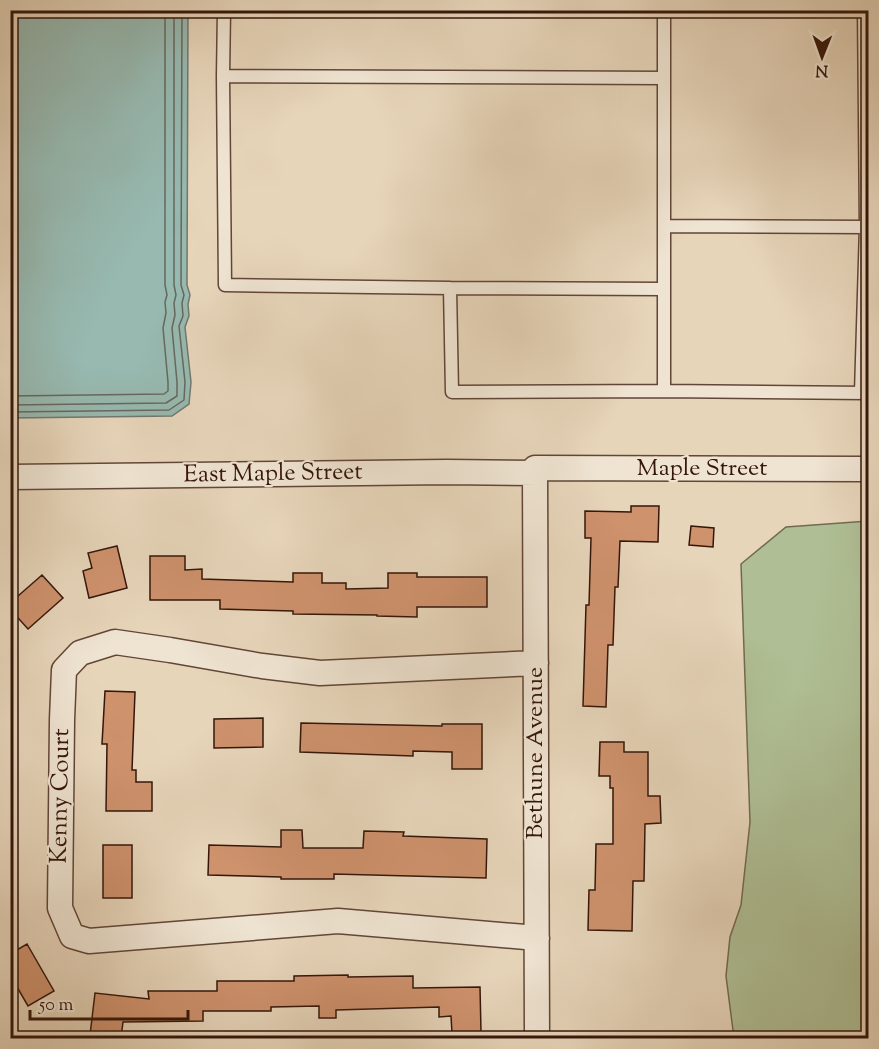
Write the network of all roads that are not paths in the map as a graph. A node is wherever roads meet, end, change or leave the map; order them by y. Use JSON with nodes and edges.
{"nodes":[{"id":1,"x":224,"y":10,"type":"edge"},
{"id":2,"x":664,"y":10,"type":"edge"},
{"id":3,"x":864,"y":10,"type":"edge"},
{"id":4,"x":223,"y":76,"type":"junction"},
{"id":5,"x":664,"y":78,"type":"junction"},
{"id":6,"x":664,"y":226,"type":"junction"},
{"id":7,"x":867,"y":227,"type":"edge"},
{"id":8,"x":450,"y":288,"type":"junction"},
{"id":9,"x":664,"y":289,"type":"junction"},
{"id":10,"x":664,"y":391,"type":"junction"},
{"id":11,"x":865,"y":393,"type":"edge"},
{"id":12,"x":868,"y":470,"type":"edge"},
{"id":13,"x":536,"y":471,"type":"junction"},
{"id":14,"x":10,"y":477,"type":"edge"},
{"id":15,"x":536,"y":663,"type":"junction"},
{"id":16,"x":537,"y":939,"type":"junction"},
{"id":17,"x":537,"y":1038,"type":"edge"}],
"edges":[{"from":1,"to":4,"type":"lane"},
{"from":2,"to":5,"type":"lane"},
{"from":3,"to":7,"type":"lane"},
{"from":4,"to":5,"type":"lane"},
{"from":4,"to":8,"type":"lane"},
{"from":5,"to":6,"type":"lane"},
{"from":6,"to":7,"type":"lane"},
{"from":6,"to":9,"type":"lane"},
{"from":7,"to":11,"type":"lane"},
{"from":8,"to":9,"type":"lane"},
{"from":8,"to":10,"type":"lane"},
{"from":9,"to":10,"type":"lane"},
{"from":10,"to":11,"type":"lane"},
{"from":12,"to":13,"type":"street","name":"Maple Street"},
{"from":13,"to":14,"type":"street","name":"East Maple Street"},
{"from":13,"to":15,"type":"street","name":"Bethune Avenue"},
{"from":15,"to":16,"type":"street","name":"Bethune Avenue"},
{"from":15,"to":16,"type":"street","name":"Kenny Court"},
{"from":16,"to":17,"type":"street","name":"Bethune Avenue"}]}
